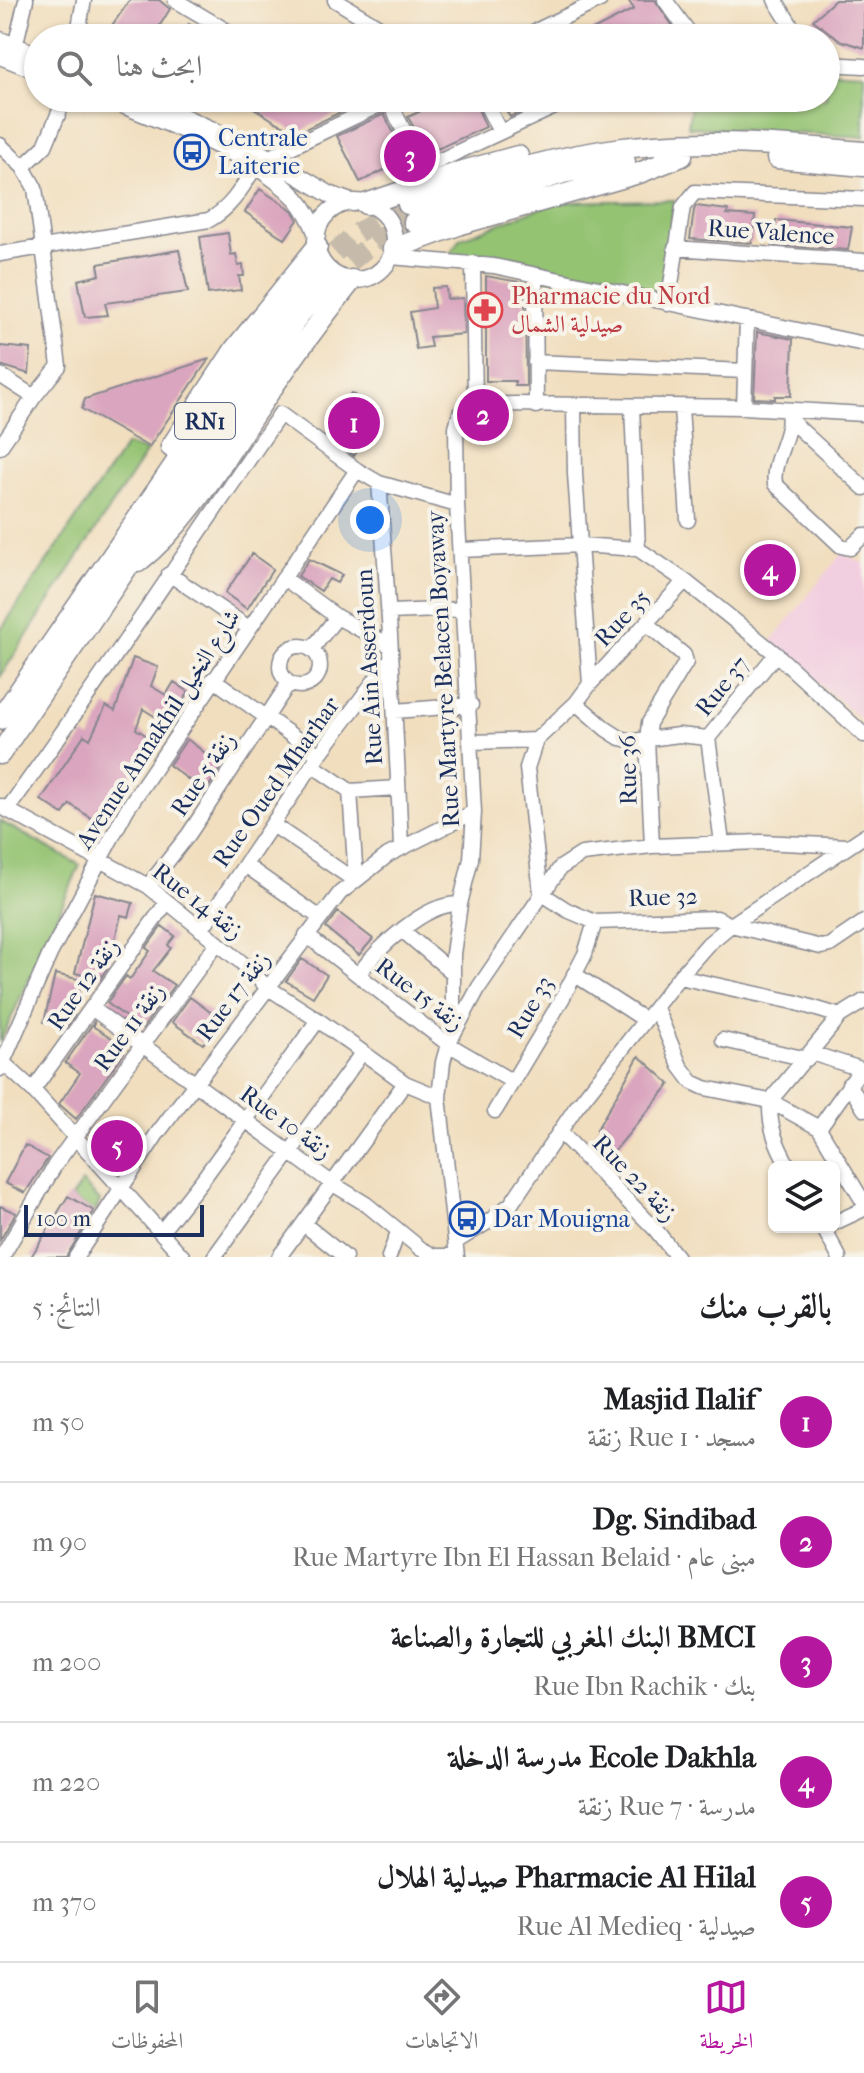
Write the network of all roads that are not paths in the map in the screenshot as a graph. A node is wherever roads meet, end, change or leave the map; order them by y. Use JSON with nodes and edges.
{"nodes":[{"id":1,"x":26,"y":0,"type":"edge"},
{"id":2,"x":84,"y":0,"type":"edge"},
{"id":3,"x":175,"y":0,"type":"edge"},
{"id":4,"x":335,"y":0,"type":"edge"},
{"id":5,"x":600,"y":0,"type":"edge"},
{"id":6,"x":665,"y":0,"type":"edge"},
{"id":7,"x":775,"y":0,"type":"edge"},
{"id":8,"x":80,"y":24,"type":"edge"},
{"id":9,"x":215,"y":24,"type":"edge"},
{"id":10,"x":374,"y":24,"type":"edge"},
{"id":11,"x":559,"y":24,"type":"edge"},
{"id":12,"x":683,"y":24,"type":"edge"},
{"id":13,"x":790,"y":24,"type":"edge"},
{"id":14,"x":8,"y":43,"type":"edge"},
{"id":15,"x":0,"y":56,"type":"edge"},
{"id":16,"x":24,"y":65,"type":"edge"},
{"id":17,"x":840,"y":65,"type":"edge"},
{"id":18,"x":864,"y":66,"type":"edge"},
{"id":19,"x":59,"y":112,"type":"edge"},
{"id":20,"x":137,"y":112,"type":"edge"},
{"id":21,"x":173,"y":112,"type":"edge"},
{"id":22,"x":365,"y":112,"type":"edge"},
{"id":23,"x":398,"y":112,"type":"edge"},
{"id":24,"x":490,"y":112,"type":"edge"},
{"id":25,"x":544,"y":112,"type":"edge"},
{"id":26,"x":500,"y":132,"type":"junction"},
{"id":27,"x":0,"y":145,"type":"edge"},
{"id":28,"x":677,"y":150,"type":"junction"},
{"id":29,"x":864,"y":152,"type":"edge"},
{"id":30,"x":261,"y":162,"type":"junction"},
{"id":31,"x":864,"y":166,"type":"edge"},
{"id":32,"x":23,"y":167,"type":"junction"},
{"id":33,"x":864,"y":199,"type":"edge"},
{"id":34,"x":360,"y":204,"type":"junction"},
{"id":35,"x":411,"y":213,"type":"tunnel mouth"},
{"id":36,"x":317,"y":241,"type":"junction"},
{"id":37,"x":43,"y":247,"type":"junction"},
{"id":38,"x":675,"y":248,"type":"junction"},
{"id":39,"x":392,"y":253,"type":"junction"},
{"id":40,"x":0,"y":254,"type":"edge"},
{"id":41,"x":864,"y":261,"type":"edge"},
{"id":42,"x":473,"y":263,"type":"junction"},
{"id":43,"x":535,"y":275,"type":"junction"},
{"id":44,"x":352,"y":280,"type":"junction"},
{"id":45,"x":668,"y":304,"type":"junction"},
{"id":46,"x":747,"y":319,"type":"junction"},
{"id":47,"x":864,"y":344,"type":"edge"},
{"id":48,"x":535,"y":362,"type":"junction"},
{"id":49,"x":745,"y":371,"type":"junction"},
{"id":50,"x":0,"y":375,"type":"edge"},
{"id":51,"x":34,"y":397,"type":"junction"},
{"id":52,"x":475,"y":405,"type":"junction"},
{"id":53,"x":536,"y":406,"type":"junction"},
{"id":54,"x":574,"y":406,"type":"junction"},
{"id":55,"x":632,"y":406,"type":"junction"},
{"id":56,"x":681,"y":407,"type":"junction"},
{"id":57,"x":744,"y":407,"type":"junction"},
{"id":58,"x":864,"y":414,"type":"edge"},
{"id":59,"x":790,"y":416,"type":"junction"},
{"id":60,"x":0,"y":447,"type":"edge"},
{"id":61,"x":357,"y":470,"type":"junction"},
{"id":62,"x":379,"y":483,"type":"junction"},
{"id":63,"x":864,"y":488,"type":"edge"},
{"id":64,"x":457,"y":505,"type":"junction"},
{"id":65,"x":688,"y":520,"type":"dead end"},
{"id":66,"x":859,"y":540,"type":"edge"},
{"id":67,"x":580,"y":545,"type":"junction"},
{"id":68,"x":638,"y":549,"type":"junction"},
{"id":69,"x":461,"y":550,"type":"junction"},
{"id":70,"x":99,"y":571,"type":"junction"},
{"id":71,"x":125,"y":572,"type":"junction"},
{"id":72,"x":169,"y":574,"type":"junction"},
{"id":73,"x":284,"y":578,"type":"junction"},
{"id":74,"x":685,"y":581,"type":"junction"},
{"id":75,"x":463,"y":609,"type":"junction"},
{"id":76,"x":390,"y":612,"type":"junction"},
{"id":77,"x":337,"y":617,"type":"junction"},
{"id":78,"x":647,"y":624,"type":"junction"},
{"id":79,"x":249,"y":628,"type":"junction"},
{"id":80,"x":312,"y":649,"type":"junction"},
{"id":81,"x":389,"y":653,"type":"junction"},
{"id":82,"x":776,"y":654,"type":"junction"},
{"id":83,"x":213,"y":679,"type":"junction"},
{"id":84,"x":289,"y":683,"type":"junction"},
{"id":85,"x":590,"y":684,"type":"junction"},
{"id":86,"x":576,"y":703,"type":"junction"},
{"id":87,"x":471,"y":705,"type":"junction"},
{"id":88,"x":395,"y":711,"type":"junction"},
{"id":89,"x":267,"y":718,"type":"junction"},
{"id":90,"x":0,"y":719,"type":"edge"},
{"id":91,"x":864,"y":735,"type":"edge"},
{"id":92,"x":708,"y":738,"type":"junction"},
{"id":93,"x":647,"y":739,"type":"junction"},
{"id":94,"x":536,"y":740,"type":"junction"},
{"id":95,"x":472,"y":742,"type":"junction"},
{"id":96,"x":0,"y":754,"type":"edge"},
{"id":97,"x":316,"y":760,"type":"junction"},
{"id":98,"x":398,"y":788,"type":"junction"},
{"id":99,"x":350,"y":791,"type":"junction"},
{"id":100,"x":3,"y":808,"type":"edge"},
{"id":101,"x":474,"y":812,"type":"junction"},
{"id":102,"x":273,"y":825,"type":"junction"},
{"id":103,"x":864,"y":836,"type":"edge"},
{"id":104,"x":722,"y":843,"type":"junction"},
{"id":105,"x":652,"y":846,"type":"junction"},
{"id":106,"x":848,"y":846,"type":"junction"},
{"id":107,"x":401,"y":847,"type":"junction"},
{"id":108,"x":99,"y":858,"type":"junction"},
{"id":109,"x":245,"y":865,"type":"junction"},
{"id":110,"x":355,"y":880,"type":"junction"},
{"id":111,"x":148,"y":886,"type":"junction"},
{"id":112,"x":541,"y":893,"type":"junction"},
{"id":113,"x":167,"y":902,"type":"junction"},
{"id":114,"x":460,"y":904,"type":"junction"},
{"id":115,"x":319,"y":917,"type":"junction"},
{"id":116,"x":595,"y":922,"type":"junction"},
{"id":117,"x":864,"y":922,"type":"edge"},
{"id":118,"x":731,"y":925,"type":"junction"},
{"id":119,"x":201,"y":930,"type":"junction"},
{"id":120,"x":403,"y":931,"type":"junction"},
{"id":121,"x":306,"y":935,"type":"junction"},
{"id":122,"x":217,"y":943,"type":"junction"},
{"id":123,"x":453,"y":973,"type":"junction"},
{"id":124,"x":574,"y":974,"type":"junction"},
{"id":125,"x":358,"y":975,"type":"junction"},
{"id":126,"x":679,"y":977,"type":"junction"},
{"id":127,"x":267,"y":987,"type":"junction"},
{"id":128,"x":862,"y":1005,"type":"edge"},
{"id":129,"x":656,"y":1008,"type":"junction"},
{"id":130,"x":93,"y":1009,"type":"junction"},
{"id":131,"x":840,"y":1016,"type":"junction"},
{"id":132,"x":318,"y":1020,"type":"junction"},
{"id":133,"x":645,"y":1020,"type":"junction"},
{"id":134,"x":451,"y":1039,"type":"junction"},
{"id":135,"x":723,"y":1040,"type":"dead end"},
{"id":136,"x":141,"y":1044,"type":"junction"},
{"id":137,"x":362,"y":1053,"type":"junction"},
{"id":138,"x":809,"y":1056,"type":"junction"},
{"id":139,"x":1,"y":1064,"type":"edge"},
{"id":140,"x":863,"y":1069,"type":"edge"},
{"id":141,"x":513,"y":1082,"type":"junction"},
{"id":142,"x":195,"y":1083,"type":"junction"},
{"id":143,"x":405,"y":1083,"type":"junction"},
{"id":144,"x":849,"y":1084,"type":"junction"},
{"id":145,"x":33,"y":1090,"type":"junction"},
{"id":146,"x":439,"y":1097,"type":"junction"},
{"id":147,"x":770,"y":1101,"type":"junction"},
{"id":148,"x":864,"y":1109,"type":"edge"},
{"id":149,"x":495,"y":1111,"type":"dead end"},
{"id":150,"x":246,"y":1120,"type":"junction"},
{"id":151,"x":819,"y":1128,"type":"junction"},
{"id":152,"x":560,"y":1132,"type":"junction"},
{"id":153,"x":74,"y":1136,"type":"junction"},
{"id":154,"x":292,"y":1152,"type":"junction"},
{"id":155,"x":786,"y":1161,"type":"edge"},
{"id":156,"x":333,"y":1184,"type":"junction"},
{"id":157,"x":120,"y":1188,"type":"junction"},
{"id":158,"x":864,"y":1203,"type":"edge"},
{"id":159,"x":864,"y":1209,"type":"edge"},
{"id":160,"x":840,"y":1220,"type":"edge"},
{"id":161,"x":305,"y":1225,"type":"junction"},
{"id":162,"x":161,"y":1232,"type":"junction"},
{"id":163,"x":398,"y":1232,"type":"junction"},
{"id":164,"x":830,"y":1233,"type":"edge"},
{"id":165,"x":457,"y":1251,"type":"edge"},
{"id":166,"x":78,"y":1256,"type":"edge"},
{"id":167,"x":2,"y":1257,"type":"edge"},
{"id":168,"x":183,"y":1257,"type":"edge"},
{"id":169,"x":214,"y":1257,"type":"edge"},
{"id":170,"x":280,"y":1257,"type":"edge"},
{"id":171,"x":345,"y":1257,"type":"edge"},
{"id":172,"x":389,"y":1257,"type":"edge"},
{"id":173,"x":677,"y":1257,"type":"edge"},
{"id":174,"x":839,"y":1257,"type":"edge"}],
"edges":[{"from":1,"to":14,"type":"street"},
{"from":2,"to":8,"type":"street"},
{"from":3,"to":9,"type":"street"},
{"from":4,"to":10,"type":"street"},
{"from":5,"to":11,"type":"street"},
{"from":6,"to":12,"type":"street"},
{"from":7,"to":13,"type":"street"},
{"from":15,"to":16,"type":"main road"},
{"from":17,"to":18,"type":"street"},
{"from":19,"to":32,"type":"street"},
{"from":20,"to":30,"type":"main road"},
{"from":21,"to":30,"type":"main road"},
{"from":22,"to":30,"type":"street"},
{"from":23,"to":26,"type":"street"},
{"from":24,"to":26,"type":"street"},
{"from":25,"to":26,"type":"street"},
{"from":27,"to":32,"type":"street"},
{"from":28,"to":29,"type":"highway"},
{"from":28,"to":31,"type":"highway"},
{"from":28,"to":34,"type":"highway"},
{"from":28,"to":35,"type":"highway"},
{"from":28,"to":39,"type":"highway"},
{"from":30,"to":34,"type":"main road"},
{"from":30,"to":36,"type":"main road"},
{"from":30,"to":37,"type":"street"},
{"from":32,"to":37,"type":"street"},
{"from":33,"to":38,"type":"street","name":"Rue Valence"},
{"from":34,"to":36,"type":"main road"},
{"from":34,"to":39,"type":"main road"},
{"from":36,"to":44,"type":"main road"},
{"from":36,"to":70,"type":"highway"},
{"from":37,"to":40,"type":"street"},
{"from":37,"to":51,"type":"street"},
{"from":38,"to":41,"type":"street","name":"Rue Valence"},
{"from":38,"to":45,"type":"street","name":"Rue Valence"},
{"from":39,"to":42,"type":"street"},
{"from":39,"to":44,"type":"main road"},
{"from":42,"to":43,"type":"street"},
{"from":42,"to":52,"type":"street"},
{"from":43,"to":45,"type":"street"},
{"from":43,"to":48,"type":"street"},
{"from":44,"to":71,"type":"highway"},
{"from":45,"to":46,"type":"street"},
{"from":46,"to":47,"type":"street"},
{"from":46,"to":49,"type":"street"},
{"from":48,"to":49,"type":"street"},
{"from":48,"to":53,"type":"street"},
{"from":49,"to":57,"type":"street"},
{"from":50,"to":51,"type":"street"},
{"from":51,"to":60,"type":"street"},
{"from":52,"to":53,"type":"street"},
{"from":52,"to":64,"type":"street","name":"Rue Martyre Belacen Boyaway"},
{"from":53,"to":54,"type":"street"},
{"from":54,"to":55,"type":"street"},
{"from":54,"to":67,"type":"street"},
{"from":55,"to":56,"type":"street"},
{"from":55,"to":68,"type":"street"},
{"from":56,"to":57,"type":"street"},
{"from":56,"to":65,"type":"street"},
{"from":57,"to":59,"type":"street"},
{"from":58,"to":59,"type":"street"},
{"from":59,"to":63,"type":"street"},
{"from":59,"to":66,"type":"street"},
{"from":61,"to":62,"type":"street"},
{"from":61,"to":72,"type":"street"},
{"from":61,"to":73,"type":"street","name":"Avenue Annakhil شارع النخيل"},
{"from":62,"to":64,"type":"street"},
{"from":62,"to":76,"type":"street","name":"Rue Ain Asserdoun"},
{"from":64,"to":69,"type":"street","name":"Rue Martyre Belacen Boyaway"},
{"from":67,"to":68,"type":"street"},
{"from":67,"to":69,"type":"street"},
{"from":67,"to":85,"type":"street"},
{"from":68,"to":74,"type":"street"},
{"from":69,"to":75,"type":"street","name":"Rue Martyre Belacen Boyaway"},
{"from":70,"to":71,"type":"highway","number":"RN1"},
{"from":70,"to":90,"type":"highway","number":"RN1"},
{"from":71,"to":96,"type":"highway","number":"RN1"},
{"from":72,"to":79,"type":"street"},
{"from":72,"to":100,"type":"street"},
{"from":73,"to":77,"type":"street"},
{"from":73,"to":79,"type":"street","name":"Avenue Annakhil شارع النخيل"},
{"from":74,"to":78,"type":"street","name":"Rue 35"},
{"from":74,"to":82,"type":"street"},
{"from":75,"to":76,"type":"street"},
{"from":75,"to":87,"type":"street","name":"Rue Martyre Belacen Boyaway"},
{"from":76,"to":81,"type":"street","name":"Rue Ain Asserdoun"},
{"from":77,"to":80,"type":"street"},
{"from":77,"to":81,"type":"street"},
{"from":78,"to":85,"type":"street","name":"Rue 35"},
{"from":78,"to":93,"type":"street","name":"Rue 36"},
{"from":79,"to":83,"type":"street","name":"Avenue Annakhil شارع النخيل"},
{"from":80,"to":84,"type":"street"},
{"from":80,"to":84,"type":"street"},
{"from":81,"to":88,"type":"street","name":"Rue Ain Asserdoun"},
{"from":81,"to":97,"type":"street","name":"Rue Oued Mharhar"},
{"from":82,"to":91,"type":"street"},
{"from":82,"to":92,"type":"street","name":"Rue 37"},
{"from":83,"to":89,"type":"street"},
{"from":83,"to":108,"type":"street","name":"Avenue Annakhil شارع النخيل"},
{"from":84,"to":89,"type":"street","name":"Rue 5 زنقة"},
{"from":85,"to":86,"type":"street","name":"Rue 35"},
{"from":86,"to":93,"type":"street"},
{"from":86,"to":94,"type":"street","name":"Rue 35"},
{"from":87,"to":88,"type":"street"},
{"from":87,"to":95,"type":"street","name":"Rue Martyre Belacen Boyaway"},
{"from":88,"to":98,"type":"street","name":"Rue Ain Asserdoun"},
{"from":89,"to":97,"type":"street"},
{"from":89,"to":111,"type":"street","name":"Rue 5 زنقة"},
{"from":92,"to":93,"type":"street"},
{"from":92,"to":104,"type":"street","name":"Rue 37"},
{"from":93,"to":105,"type":"street","name":"Rue 36"},
{"from":94,"to":95,"type":"street"},
{"from":94,"to":112,"type":"street"},
{"from":95,"to":101,"type":"street","name":"Rue Martyre Belacen Boyaway"},
{"from":97,"to":99,"type":"street"},
{"from":97,"to":102,"type":"street","name":"Rue Oued Mharhar"},
{"from":98,"to":99,"type":"street"},
{"from":98,"to":107,"type":"street","name":"Rue Ain Asserdoun"},
{"from":99,"to":110,"type":"street"},
{"from":100,"to":108,"type":"street","name":"Rue 14 زنقة"},
{"from":101,"to":107,"type":"street","name":"Rue 17 زنقة"},
{"from":101,"to":114,"type":"street","name":"Rue Martyre Belacen Boyaway"},
{"from":102,"to":109,"type":"street","name":"Rue Oued Mharhar"},
{"from":102,"to":110,"type":"street"},
{"from":103,"to":106,"type":"street"},
{"from":104,"to":105,"type":"street"},
{"from":104,"to":106,"type":"street"},
{"from":105,"to":112,"type":"street"},
{"from":106,"to":118,"type":"street"},
{"from":107,"to":110,"type":"street","name":"Rue 17 زنقة"},
{"from":108,"to":111,"type":"street","name":"Rue 14 زنقة"},
{"from":108,"to":139,"type":"street","name":"Avenue Annakhil شارع النخيل"},
{"from":109,"to":115,"type":"street"},
{"from":109,"to":119,"type":"street","name":"Rue Oued Mharhar"},
{"from":110,"to":115,"type":"street","name":"Rue 17 زنقة"},
{"from":111,"to":113,"type":"street","name":"Rue 14 زنقة"},
{"from":112,"to":116,"type":"street"},
{"from":112,"to":134,"type":"street"},
{"from":113,"to":119,"type":"street","name":"Rue 14 زنقة"},
{"from":113,"to":130,"type":"street","name":"Rue 12 زنقة"},
{"from":114,"to":120,"type":"street"},
{"from":114,"to":123,"type":"street","name":"Rue Martyre Belacen Boyaway"},
{"from":115,"to":121,"type":"street","name":"Rue 17 زنقة"},
{"from":116,"to":118,"type":"street","name":"Rue 32"},
{"from":116,"to":124,"type":"street","name":"Rue 33"},
{"from":117,"to":118,"type":"street","name":"Rue 32"},
{"from":118,"to":126,"type":"street"},
{"from":119,"to":122,"type":"street","name":"Rue 14 زنقة"},
{"from":120,"to":123,"type":"street"},
{"from":120,"to":125,"type":"street"},
{"from":121,"to":125,"type":"street","name":"Rue 15 زنقة"},
{"from":121,"to":127,"type":"street","name":"Rue 17 زنقة"},
{"from":122,"to":127,"type":"street","name":"Rue 14 زنقة"},
{"from":122,"to":136,"type":"street","name":"Rue 11 زنقة"},
{"from":123,"to":134,"type":"street","name":"Rue Martyre Belacen Boyaway"},
{"from":124,"to":133,"type":"street"},
{"from":124,"to":141,"type":"street","name":"Rue 33"},
{"from":125,"to":134,"type":"street","name":"Rue 15 زنقة"},
{"from":126,"to":129,"type":"street"},
{"from":126,"to":131,"type":"street"},
{"from":127,"to":132,"type":"street","name":"Rue 14 زنقة"},
{"from":127,"to":142,"type":"street","name":"Rue 17 زنقة"},
{"from":128,"to":131,"type":"street"},
{"from":129,"to":133,"type":"street"},
{"from":129,"to":147,"type":"street"},
{"from":130,"to":136,"type":"street","name":"Rue 10 زنقة"},
{"from":130,"to":145,"type":"street","name":"Rue 12 زنقة"},
{"from":131,"to":138,"type":"street"},
{"from":132,"to":137,"type":"street","name":"Rue 14 زنقة"},
{"from":132,"to":150,"type":"street"},
{"from":133,"to":152,"type":"street"},
{"from":134,"to":141,"type":"street","name":"Rue 15 زنقة"},
{"from":134,"to":146,"type":"street"},
{"from":135,"to":138,"type":"street"},
{"from":136,"to":142,"type":"street","name":"Rue 10 زنقة"},
{"from":136,"to":153,"type":"street","name":"Rue 11 زنقة"},
{"from":137,"to":143,"type":"street","name":"Rue 14 زنقة"},
{"from":137,"to":154,"type":"street"},
{"from":138,"to":140,"type":"street"},
{"from":138,"to":147,"type":"street"},
{"from":139,"to":145,"type":"street"},
{"from":140,"to":144,"type":"street"},
{"from":141,"to":149,"type":"street","name":"Rue 33"},
{"from":142,"to":150,"type":"street","name":"Rue 10 زنقة"},
{"from":142,"to":157,"type":"street","name":"Rue 17 زنقة"},
{"from":143,"to":146,"type":"street","name":"Rue 14 زنقة"},
{"from":143,"to":156,"type":"street"},
{"from":144,"to":148,"type":"street"},
{"from":144,"to":151,"type":"street"},
{"from":145,"to":153,"type":"street"},
{"from":146,"to":165,"type":"street"},
{"from":147,"to":151,"type":"street"},
{"from":147,"to":155,"type":"street"},
{"from":150,"to":154,"type":"street","name":"Rue 10 زنقة"},
{"from":150,"to":162,"type":"street"},
{"from":151,"to":158,"type":"street"},
{"from":152,"to":165,"type":"street"},
{"from":152,"to":173,"type":"street","name":"Rue 22 زنقة"},
{"from":153,"to":157,"type":"street"},
{"from":153,"to":167,"type":"street","name":"Rue 11 زنقة"},
{"from":154,"to":156,"type":"street","name":"Rue 10 زنقة"},
{"from":154,"to":169,"type":"street"},
{"from":156,"to":161,"type":"street"},
{"from":156,"to":163,"type":"street","name":"Rue 10 زنقة"},
{"from":157,"to":162,"type":"street"},
{"from":157,"to":166,"type":"street","name":"Rue 17 زنقة"},
{"from":159,"to":160,"type":"street"},
{"from":161,"to":170,"type":"street"},
{"from":161,"to":171,"type":"street"},
{"from":162,"to":168,"type":"street"},
{"from":163,"to":165,"type":"street","name":"Rue 10 زنقة"},
{"from":163,"to":172,"type":"street"},
{"from":164,"to":174,"type":"street"}]}
